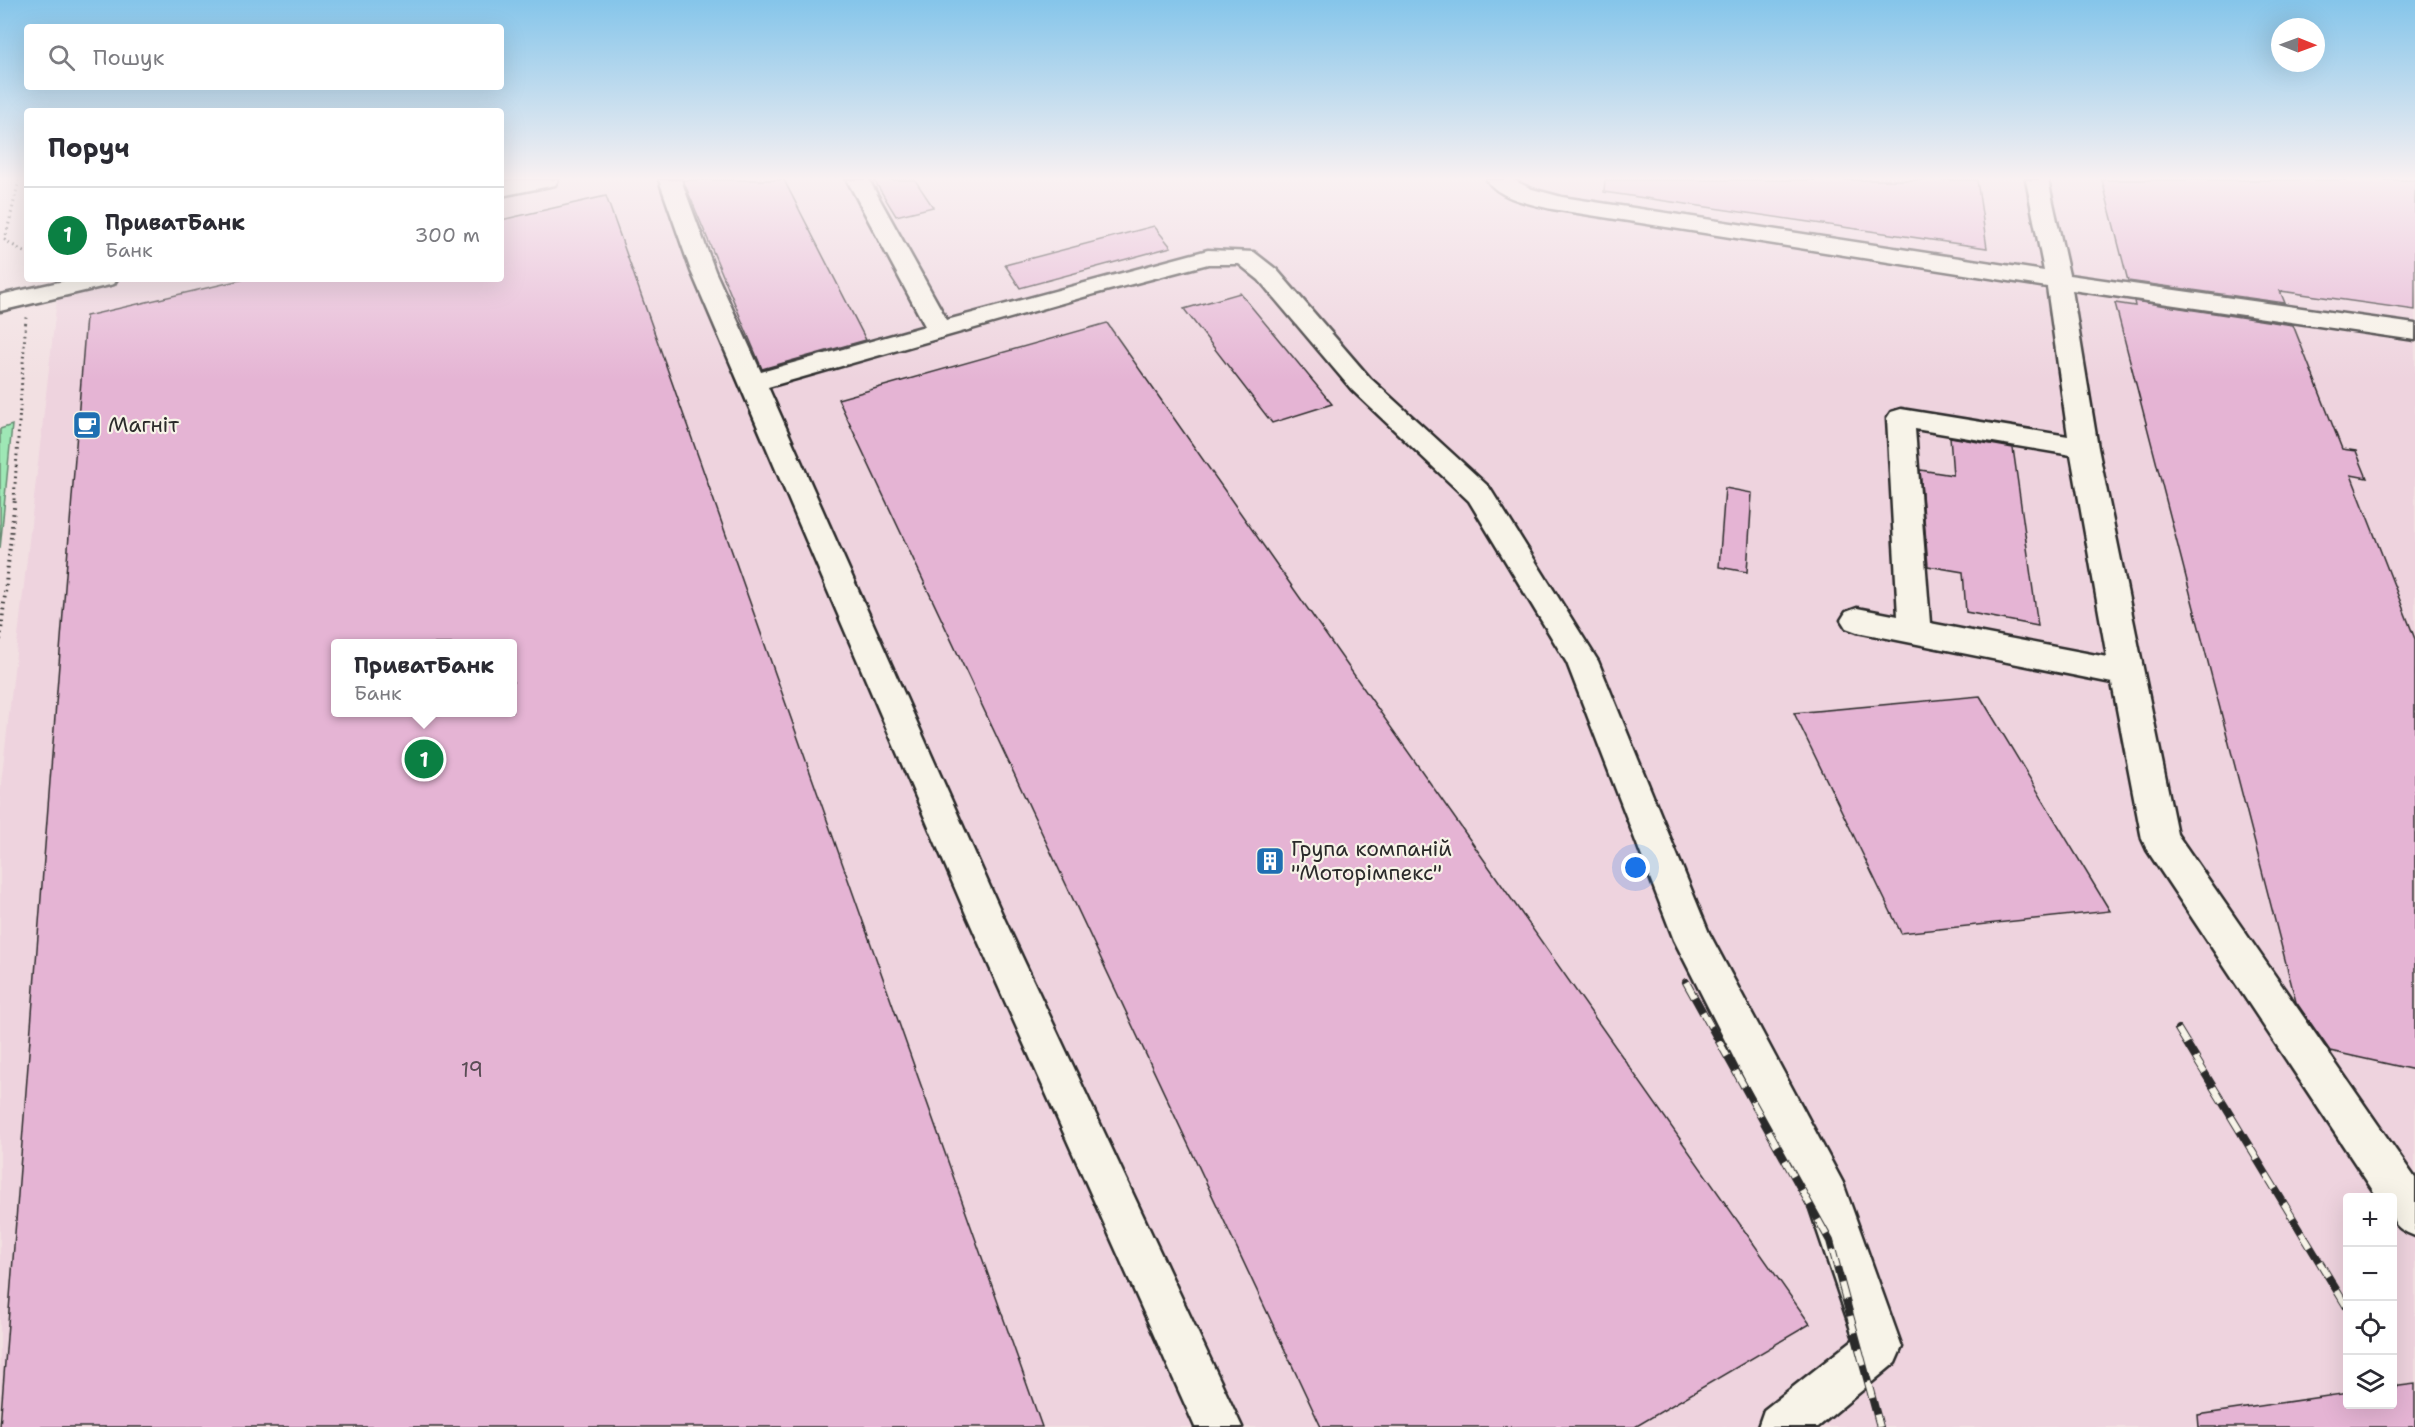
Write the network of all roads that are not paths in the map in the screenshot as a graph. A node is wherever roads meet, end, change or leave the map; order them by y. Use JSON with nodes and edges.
{"nodes":[{"id":1,"x":694,"y":247,"type":"edge"},
{"id":2,"x":894,"y":247,"type":"edge"},
{"id":3,"x":1842,"y":247,"type":"edge"},
{"id":4,"x":2051,"y":247,"type":"edge"},
{"id":5,"x":2058,"y":280,"type":"junction"},
{"id":6,"x":92,"y":282,"type":"edge"},
{"id":7,"x":0,"y":303,"type":"edge"},
{"id":8,"x":940,"y":330,"type":"junction"},
{"id":9,"x":2415,"y":332,"type":"edge"},
{"id":10,"x":752,"y":383,"type":"junction"},
{"id":11,"x":2084,"y":448,"type":"junction"},
{"id":12,"x":1857,"y":620,"type":"dead end"},
{"id":13,"x":1915,"y":631,"type":"junction"},
{"id":14,"x":2126,"y":673,"type":"junction"},
{"id":15,"x":2415,"y":1215,"type":"edge"},
{"id":16,"x":1219,"y":1427,"type":"edge"},
{"id":17,"x":1781,"y":1427,"type":"edge"}],
"edges":[{"from":1,"to":10,"type":"lane"},
{"from":2,"to":8,"type":"lane"},
{"from":3,"to":5,"type":"lane"},
{"from":4,"to":5,"type":"lane"},
{"from":5,"to":9,"type":"lane"},
{"from":5,"to":11,"type":"lane"},
{"from":6,"to":7,"type":"lane"},
{"from":8,"to":10,"type":"lane"},
{"from":8,"to":17,"type":"lane"},
{"from":10,"to":16,"type":"lane"},
{"from":11,"to":13,"type":"lane"},
{"from":11,"to":14,"type":"lane"},
{"from":12,"to":13,"type":"lane"},
{"from":13,"to":14,"type":"lane"},
{"from":14,"to":15,"type":"lane"}]}
